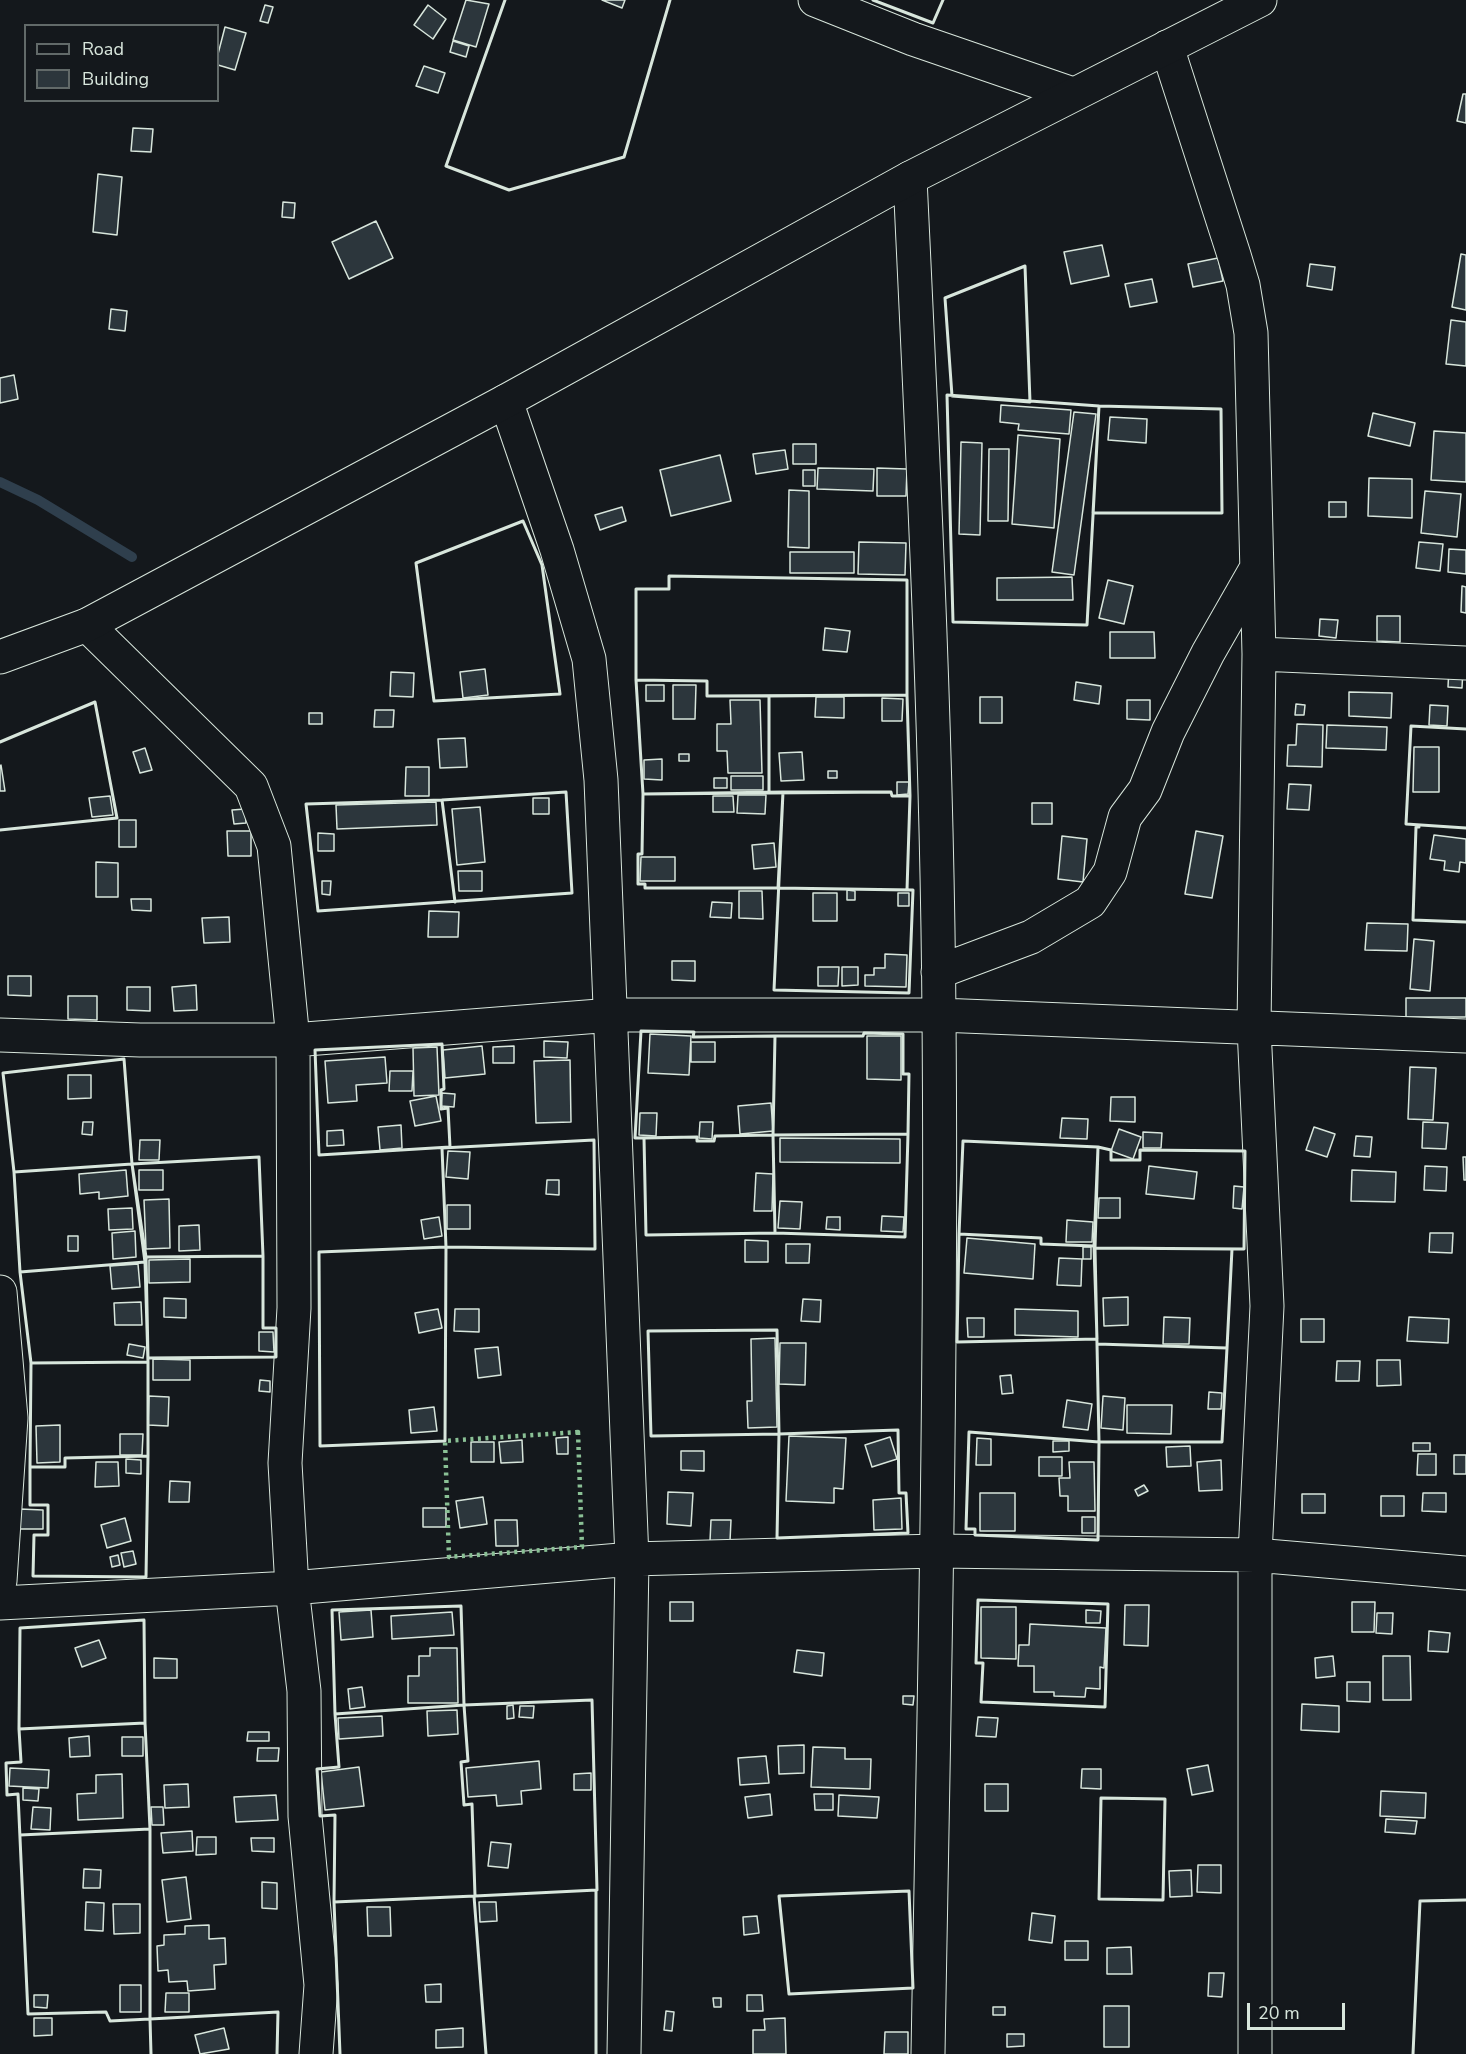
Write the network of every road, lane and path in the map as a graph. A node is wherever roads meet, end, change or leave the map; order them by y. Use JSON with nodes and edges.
{"nodes":[{"id":1,"x":815,"y":0,"type":"edge"},
{"id":2,"x":1260,"y":0,"type":"edge"},
{"id":3,"x":1167,"y":47,"type":"junction"},
{"id":4,"x":1073,"y":94,"type":"junction"},
{"id":5,"x":910,"y":178,"type":"junction"},
{"id":6,"x":506,"y":401,"type":"junction"},
{"id":7,"x":1256,"y":569,"type":"junction"},
{"id":8,"x":87,"y":625,"type":"junction"},
{"id":9,"x":1259,"y":654,"type":"junction"},
{"id":10,"x":0,"y":657,"type":"edge"},
{"id":11,"x":1466,"y":663,"type":"edge"},
{"id":12,"x":938,"y":972,"type":"junction"},
{"id":13,"x":612,"y":1015,"type":"junction"},
{"id":14,"x":939,"y":1015,"type":"junction"},
{"id":15,"x":1254,"y":1028,"type":"junction"},
{"id":16,"x":0,"y":1035,"type":"edge"},
{"id":17,"x":1466,"y":1036,"type":"edge"},
{"id":18,"x":292,"y":1040,"type":"junction"},
{"id":19,"x":0,"y":1292,"type":"edge"},
{"id":20,"x":937,"y":1551,"type":"junction"},
{"id":21,"x":1255,"y":1555,"type":"junction"},
{"id":22,"x":632,"y":1559,"type":"junction"},
{"id":23,"x":1466,"y":1573,"type":"edge"},
{"id":24,"x":0,"y":1581,"type":"edge"},
{"id":25,"x":292,"y":1588,"type":"junction"},
{"id":26,"x":0,"y":1603,"type":"edge"},
{"id":27,"x":316,"y":2054,"type":"edge"},
{"id":28,"x":624,"y":2054,"type":"edge"},
{"id":29,"x":928,"y":2054,"type":"edge"},
{"id":30,"x":1255,"y":2054,"type":"edge"}],
"edges":[{"from":1,"to":4,"type":"street"},
{"from":2,"to":3,"type":"street"},
{"from":3,"to":4,"type":"street"},
{"from":3,"to":7,"type":"street"},
{"from":4,"to":5,"type":"street"},
{"from":5,"to":6,"type":"street"},
{"from":5,"to":12,"type":"street"},
{"from":6,"to":8,"type":"street"},
{"from":6,"to":13,"type":"street"},
{"from":7,"to":9,"type":"street"},
{"from":7,"to":12,"type":"street"},
{"from":8,"to":10,"type":"street"},
{"from":8,"to":18,"type":"street"},
{"from":9,"to":11,"type":"street"},
{"from":9,"to":15,"type":"street"},
{"from":12,"to":14,"type":"street"},
{"from":13,"to":14,"type":"street"},
{"from":13,"to":18,"type":"street"},
{"from":13,"to":22,"type":"street"},
{"from":14,"to":15,"type":"street"},
{"from":14,"to":20,"type":"street"},
{"from":15,"to":17,"type":"street"},
{"from":15,"to":21,"type":"street"},
{"from":16,"to":18,"type":"street"},
{"from":18,"to":25,"type":"street"},
{"from":19,"to":24,"type":"street"},
{"from":20,"to":21,"type":"street"},
{"from":20,"to":22,"type":"street"},
{"from":20,"to":29,"type":"street"},
{"from":21,"to":23,"type":"street"},
{"from":21,"to":30,"type":"street"},
{"from":22,"to":25,"type":"street"},
{"from":22,"to":28,"type":"street"},
{"from":25,"to":26,"type":"street"},
{"from":25,"to":27,"type":"street"}]}
